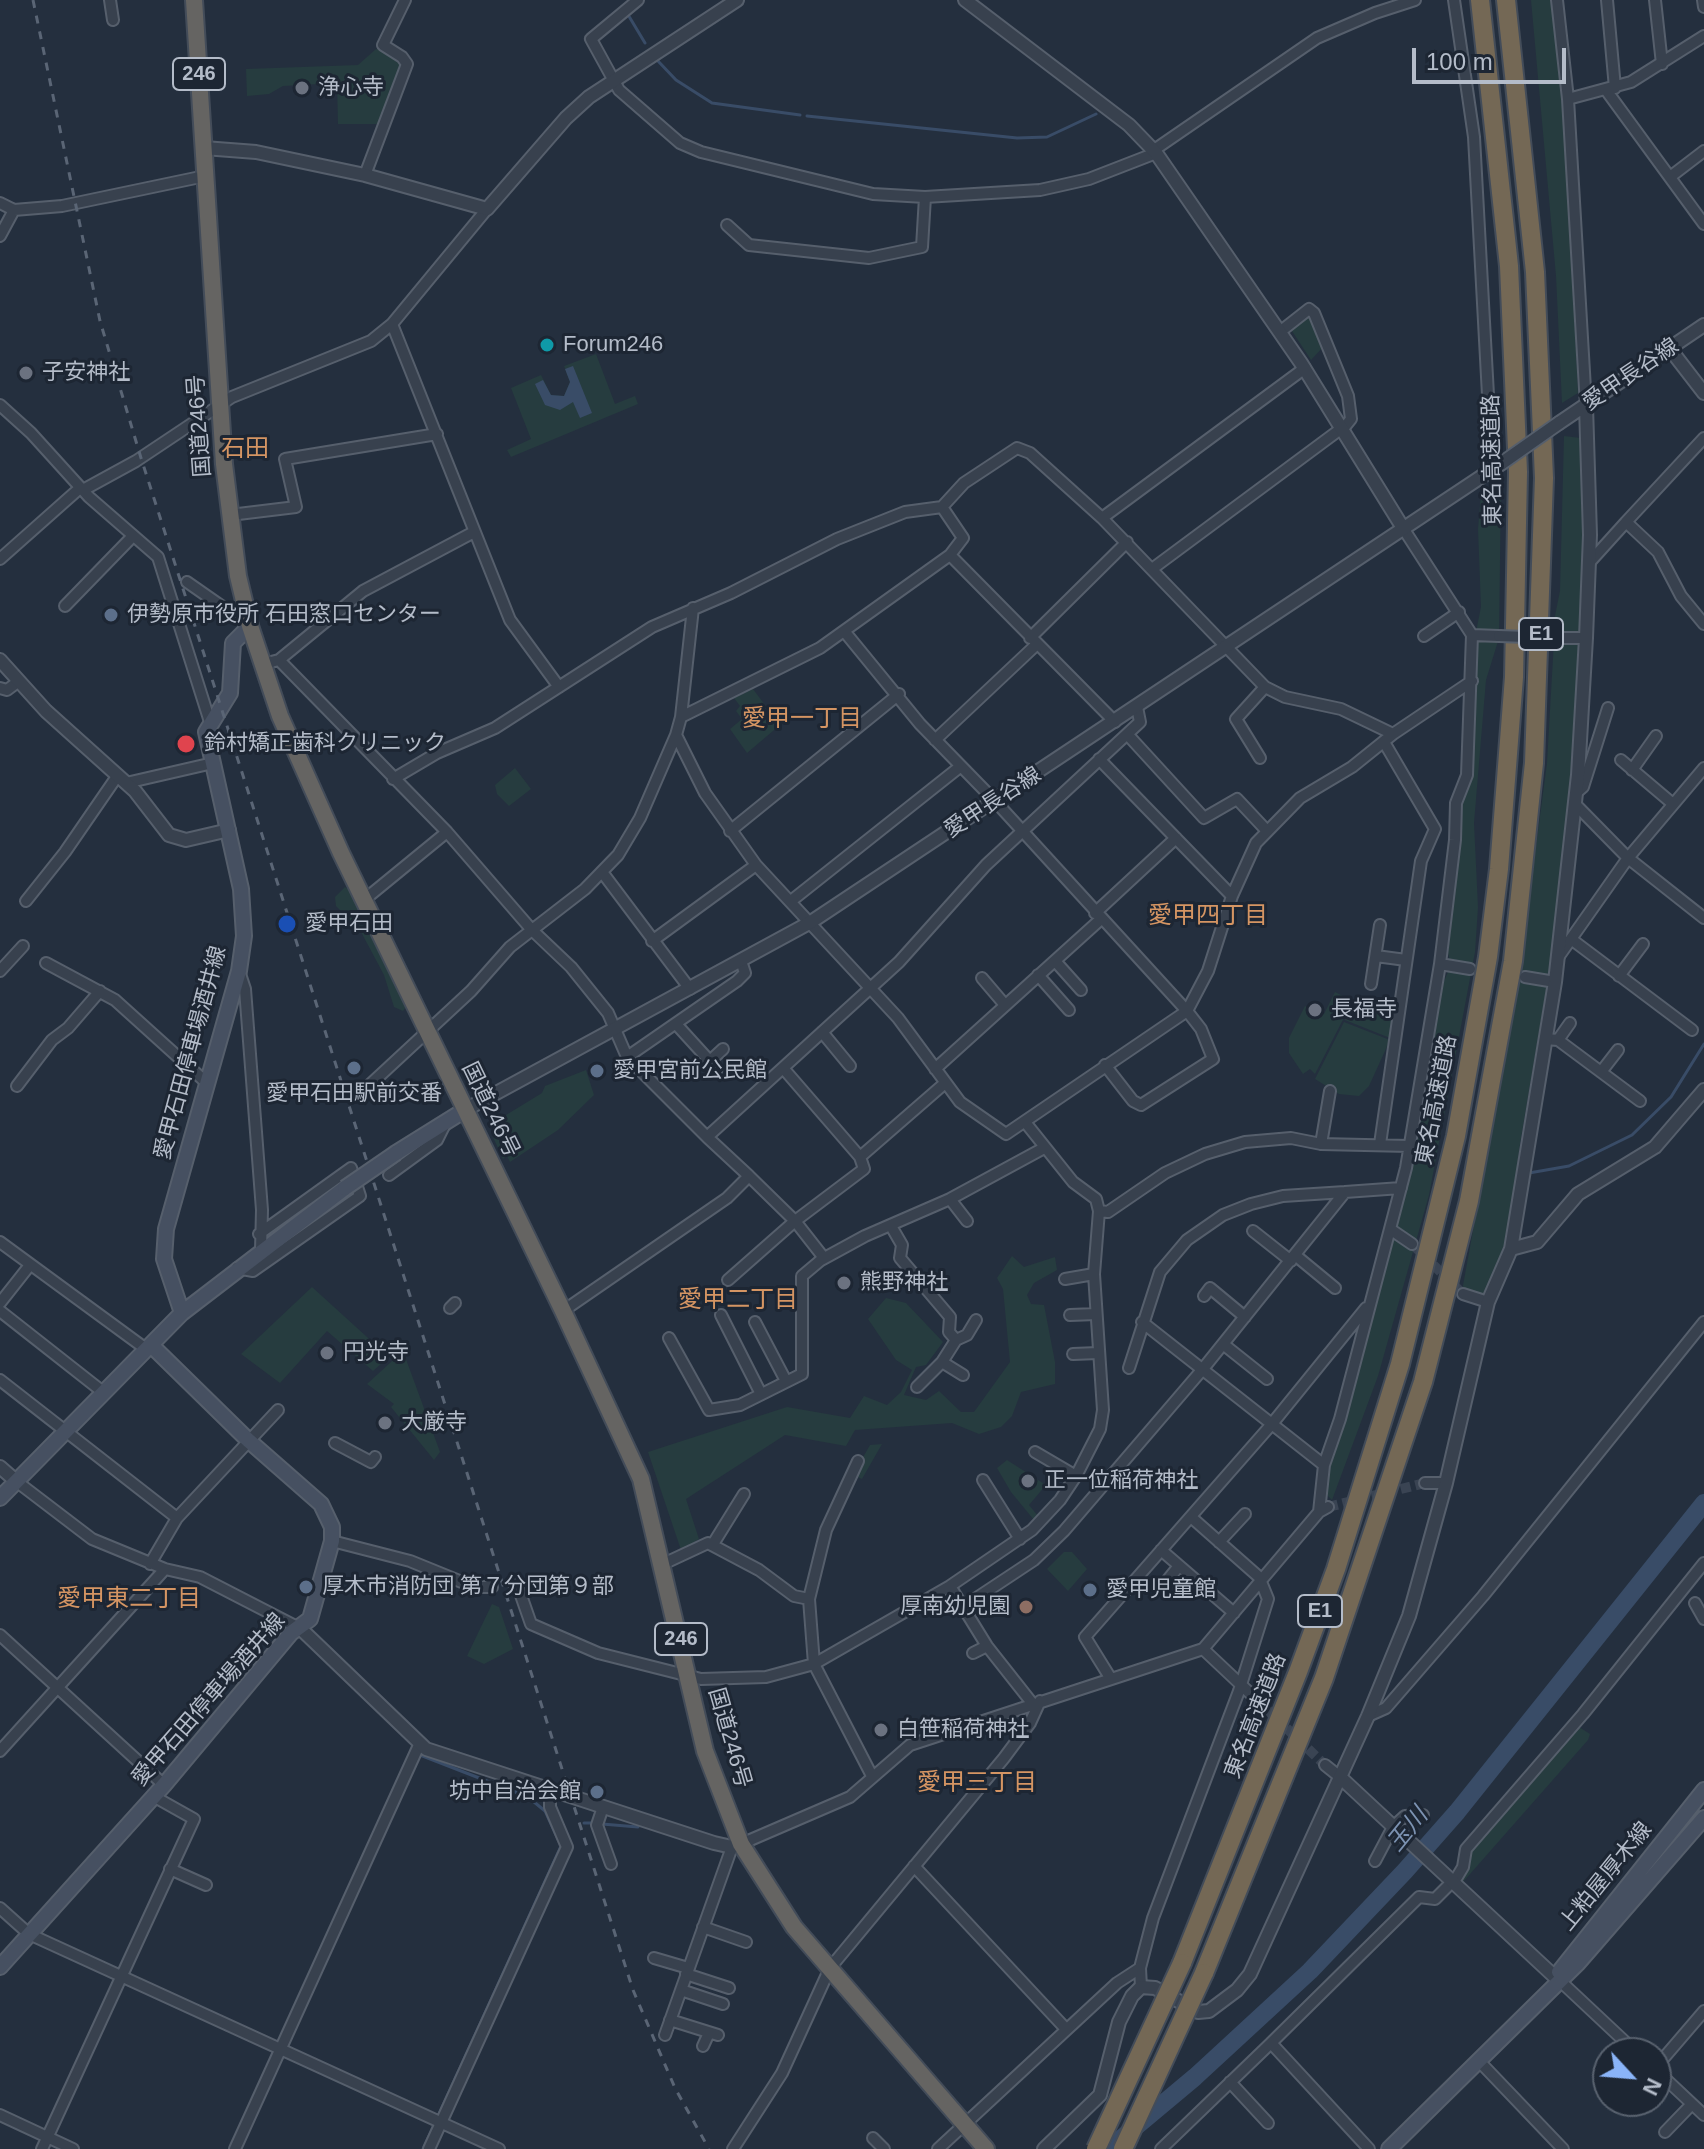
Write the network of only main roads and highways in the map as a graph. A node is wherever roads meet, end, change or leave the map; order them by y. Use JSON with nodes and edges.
{"nodes":[{"id":1,"x":194,"y":0,"type":"edge"},
{"id":2,"x":1480,"y":0,"type":"edge"},
{"id":3,"x":1506,"y":0,"type":"edge"},
{"id":4,"x":250,"y":626,"type":"junction"},
{"id":5,"x":465,"y":1110,"type":"junction"},
{"id":6,"x":182,"y":1313,"type":"junction"},
{"id":7,"x":149,"y":1347,"type":"junction"},
{"id":8,"x":0,"y":1498,"type":"edge"},
{"id":9,"x":1704,"y":1790,"type":"edge"},
{"id":10,"x":1704,"y":1818,"type":"edge"},
{"id":11,"x":0,"y":1967,"type":"edge"},
{"id":12,"x":1557,"y":1979,"type":"junction"},
{"id":13,"x":986,"y":2149,"type":"edge"},
{"id":14,"x":1096,"y":2149,"type":"edge"},
{"id":15,"x":1123,"y":2149,"type":"edge"},
{"id":16,"x":1389,"y":2149,"type":"edge"}],
"edges":[{"from":1,"to":4,"type":"highway","name":"国道246号","number":"246"},
{"from":2,"to":14,"type":"highway","name":"東名高速道路","number":"E1","bridge":true},
{"from":3,"to":15,"type":"highway","number":"E1","bridge":true},
{"from":4,"to":5,"type":"highway","name":"国道246号","number":"246"},
{"from":4,"to":6,"type":"main road","name":"愛甲石田停車場酒井線"},
{"from":5,"to":6,"type":"main road","bridge":true},
{"from":5,"to":13,"type":"highway","name":"国道246号","number":"246"},
{"from":6,"to":7,"type":"main road"},
{"from":7,"to":8,"type":"main road"},
{"from":7,"to":11,"type":"main road","name":"愛甲石田停車場酒井線"},
{"from":9,"to":12,"type":"main road","name":"上粕屋厚木線"},
{"from":10,"to":12,"type":"main road","name":"上粕屋厚木線"},
{"from":12,"to":16,"type":"main road","name":"上粕屋厚木線"}]}
